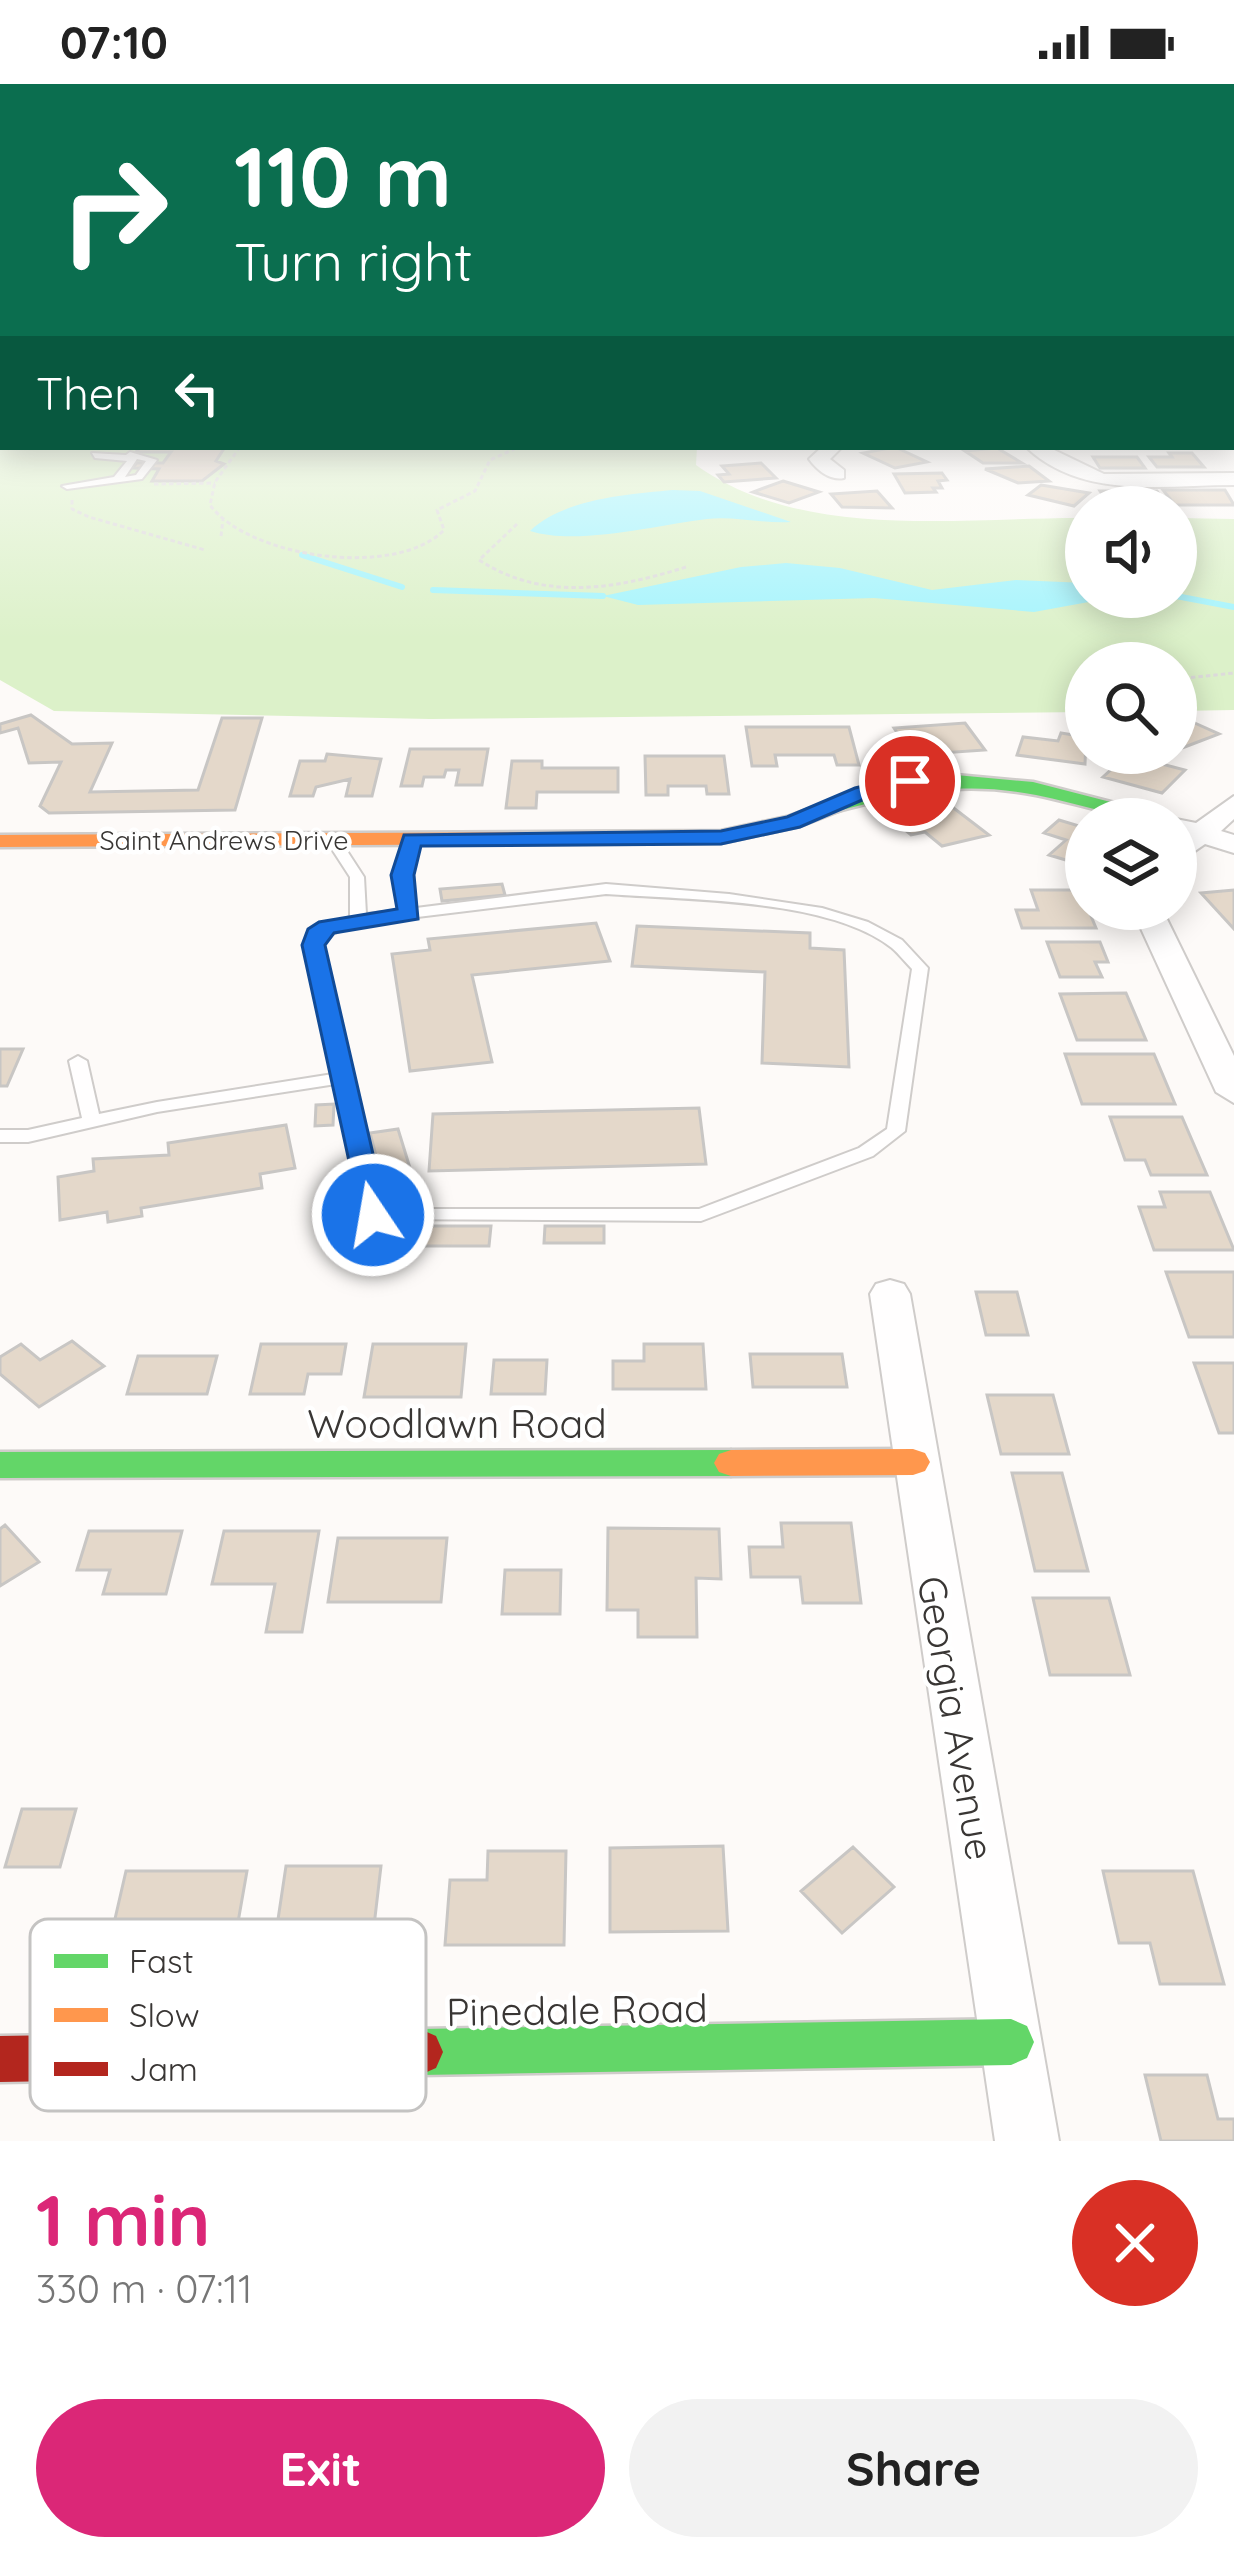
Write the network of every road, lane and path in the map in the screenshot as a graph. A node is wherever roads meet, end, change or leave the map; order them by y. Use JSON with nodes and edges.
{"nodes":[{"id":1,"x":238,"y":450,"type":"edge"},
{"id":2,"x":513,"y":450,"type":"edge"},
{"id":3,"x":829,"y":450,"type":"edge"},
{"id":4,"x":1039,"y":450,"type":"edge"},
{"id":5,"x":94,"y":455,"type":"dead end"},
{"id":6,"x":130,"y":455,"type":"junction"},
{"id":7,"x":837,"y":474,"type":"dead end"},
{"id":8,"x":1234,"y":478,"type":"edge"},
{"id":9,"x":110,"y":481,"type":"junction"},
{"id":10,"x":67,"y":486,"type":"dead end"},
{"id":11,"x":74,"y":498,"type":"dead end"},
{"id":12,"x":223,"y":520,"type":"junction"},
{"id":13,"x":517,"y":524,"type":"dead end"},
{"id":14,"x":221,"y":536,"type":"dead end"},
{"id":15,"x":205,"y":550,"type":"dead end"},
{"id":16,"x":686,"y":567,"type":"dead end"},
{"id":17,"x":1234,"y":674,"type":"edge"},
{"id":18,"x":1197,"y":677,"type":"edge"},
{"id":19,"x":1077,"y":798,"type":"edge"},
{"id":20,"x":1234,"y":803,"type":"edge"},
{"id":21,"x":1197,"y":823,"type":"edge"},
{"id":22,"x":1197,"y":832,"type":"edge"},
{"id":23,"x":333,"y":840,"type":"junction"},
{"id":24,"x":412,"y":840,"type":"junction"},
{"id":25,"x":0,"y":842,"type":"edge"},
{"id":26,"x":1234,"y":844,"type":"edge"},
{"id":27,"x":410,"y":914,"type":"junction"},
{"id":28,"x":358,"y":920,"type":"junction"},
{"id":29,"x":1159,"y":930,"type":"edge"},
{"id":30,"x":1226,"y":1058,"type":"edge"},
{"id":31,"x":78,"y":1061,"type":"dead end"},
{"id":32,"x":343,"y":1078,"type":"junction"},
{"id":33,"x":1234,"y":1092,"type":"edge"},
{"id":34,"x":92,"y":1122,"type":"junction"},
{"id":35,"x":0,"y":1136,"type":"edge"},
{"id":36,"x":890,"y":1294,"type":"dead end"},
{"id":37,"x":913,"y":1462,"type":"junction"},
{"id":38,"x":0,"y":1465,"type":"edge"},
{"id":39,"x":1011,"y":2042,"type":"junction"},
{"id":40,"x":426,"y":2052,"type":"edge"},
{"id":41,"x":30,"y":2058,"type":"edge"},
{"id":42,"x":0,"y":2059,"type":"edge"},
{"id":43,"x":1027,"y":2141,"type":"edge"}],
"edges":[{"from":1,"to":12,"type":"path"},
{"from":2,"to":12,"type":"path"},
{"from":3,"to":7,"type":"street"},
{"from":4,"to":8,"type":"street"},
{"from":5,"to":6,"type":"lane"},
{"from":6,"to":9,"type":"lane"},
{"from":6,"to":9,"type":"lane"},
{"from":9,"to":10,"type":"lane"},
{"from":11,"to":15,"type":"path"},
{"from":12,"to":14,"type":"path"},
{"from":13,"to":16,"type":"path"},
{"from":17,"to":18,"type":"path"},
{"from":19,"to":24,"type":"street","name":"Saint Andrews Drive"},
{"from":20,"to":21,"type":"street"},
{"from":22,"to":26,"type":"street"},
{"from":23,"to":24,"type":"street","name":"Saint Andrews Drive"},
{"from":23,"to":25,"type":"street","name":"Saint Andrews Drive"},
{"from":23,"to":28,"type":"lane"},
{"from":24,"to":27,"type":"lane"},
{"from":27,"to":28,"type":"lane"},
{"from":27,"to":32,"type":"lane"},
{"from":28,"to":32,"type":"lane"},
{"from":29,"to":30,"type":"street"},
{"from":30,"to":33,"type":"street"},
{"from":31,"to":34,"type":"lane"},
{"from":32,"to":34,"type":"lane"},
{"from":34,"to":35,"type":"lane"},
{"from":36,"to":37,"type":"street","name":"Georgia Avenue"},
{"from":37,"to":38,"type":"street","name":"Woodlawn Road"},
{"from":37,"to":39,"type":"street","name":"Georgia Avenue"},
{"from":39,"to":40,"type":"street","name":"Pinedale Road"},
{"from":39,"to":43,"type":"street","name":"Georgia Avenue"},
{"from":41,"to":42,"type":"street","name":"Pinedale Road"}]}
